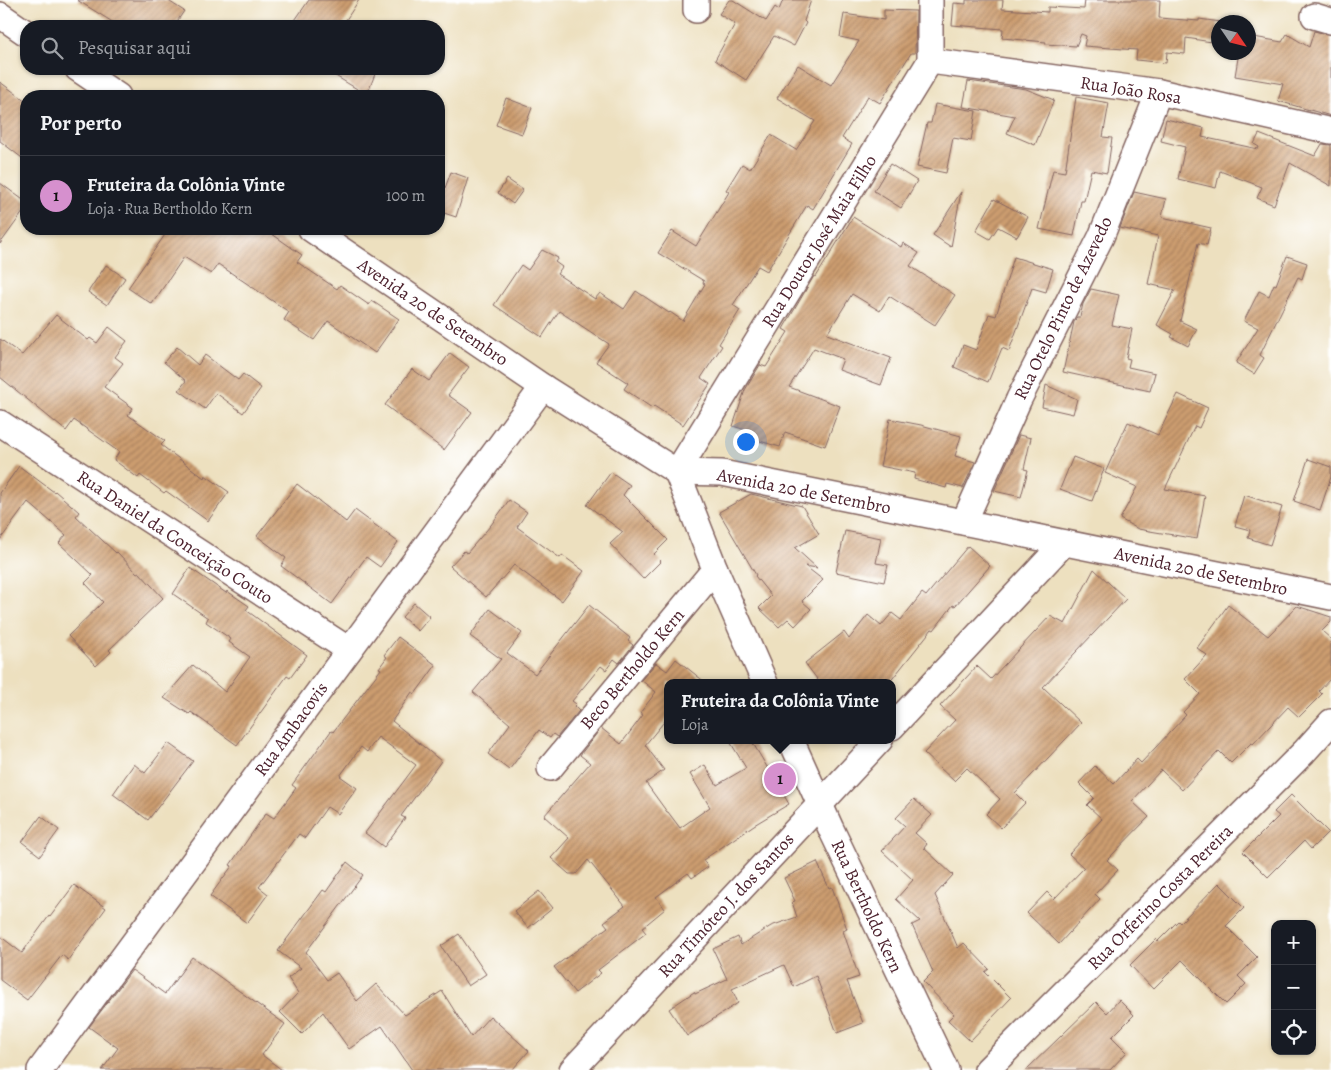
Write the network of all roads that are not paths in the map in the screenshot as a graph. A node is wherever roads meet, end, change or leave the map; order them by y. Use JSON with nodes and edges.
{"nodes":[{"id":1,"x":930,"y":0,"type":"edge"},
{"id":2,"x":0,"y":15,"type":"edge"},
{"id":3,"x":20,"y":29,"type":"edge"},
{"id":4,"x":930,"y":61,"type":"junction"},
{"id":5,"x":87,"y":75,"type":"edge"},
{"id":6,"x":109,"y":90,"type":"edge"},
{"id":7,"x":1159,"y":92,"type":"junction"},
{"id":8,"x":1331,"y":131,"type":"edge"},
{"id":9,"x":320,"y":235,"type":"edge"},
{"id":10,"x":542,"y":387,"type":"junction"},
{"id":11,"x":0,"y":423,"type":"edge"},
{"id":12,"x":676,"y":472,"type":"junction"},
{"id":13,"x":964,"y":522,"type":"junction"},
{"id":14,"x":1064,"y":543,"type":"junction"},
{"id":15,"x":715,"y":569,"type":"junction"},
{"id":16,"x":1331,"y":597,"type":"edge"},
{"id":17,"x":349,"y":650,"type":"junction"},
{"id":18,"x":763,"y":679,"type":"edge"},
{"id":19,"x":1331,"y":722,"type":"edge"},
{"id":20,"x":896,"y":723,"type":"edge"},
{"id":21,"x":793,"y":744,"type":"edge"},
{"id":22,"x":876,"y":744,"type":"edge"},
{"id":23,"x":550,"y":768,"type":"dead end"},
{"id":24,"x":820,"y":805,"type":"junction"},
{"id":25,"x":40,"y":1070,"type":"edge"},
{"id":26,"x":572,"y":1070,"type":"edge"},
{"id":27,"x":946,"y":1070,"type":"edge"},
{"id":28,"x":987,"y":1070,"type":"edge"}],
"edges":[{"from":1,"to":4,"type":"street"},
{"from":2,"to":3,"type":"street"},
{"from":4,"to":7,"type":"street","name":"Rua João Rosa"},
{"from":4,"to":12,"type":"street","name":"Rua Doutor José Maia Filho"},
{"from":5,"to":6,"type":"street"},
{"from":7,"to":8,"type":"street","name":"Rua João Rosa"},
{"from":7,"to":13,"type":"street","name":"Rua Otelo Pinto de Azevedo"},
{"from":9,"to":10,"type":"street","name":"Avenida 20 de Setembro"},
{"from":10,"to":12,"type":"street","name":"Avenida 20 de Setembro"},
{"from":10,"to":17,"type":"street","name":"Rua Ambacovis"},
{"from":11,"to":17,"type":"street","name":"Rua Daniel da Conceição Couto"},
{"from":12,"to":13,"type":"street","name":"Avenida 20 de Setembro"},
{"from":12,"to":15,"type":"street"},
{"from":13,"to":14,"type":"street","name":"Avenida 20 de Setembro"},
{"from":14,"to":16,"type":"street","name":"Avenida 20 de Setembro"},
{"from":14,"to":20,"type":"street"},
{"from":15,"to":18,"type":"street"},
{"from":15,"to":23,"type":"street","name":"Beco Bertholdo Kern"},
{"from":17,"to":25,"type":"street","name":"Rua Ambacovis"},
{"from":19,"to":28,"type":"street","name":"Rua Orferino Costa Pereira"},
{"from":21,"to":24,"type":"street","name":"Rua Bertholdo Kern"},
{"from":22,"to":24,"type":"street","name":"Rua Timóteo J. dos Santos"},
{"from":24,"to":26,"type":"street","name":"Rua Timóteo J. dos Santos"},
{"from":24,"to":27,"type":"street","name":"Rua Bertholdo Kern"}]}
